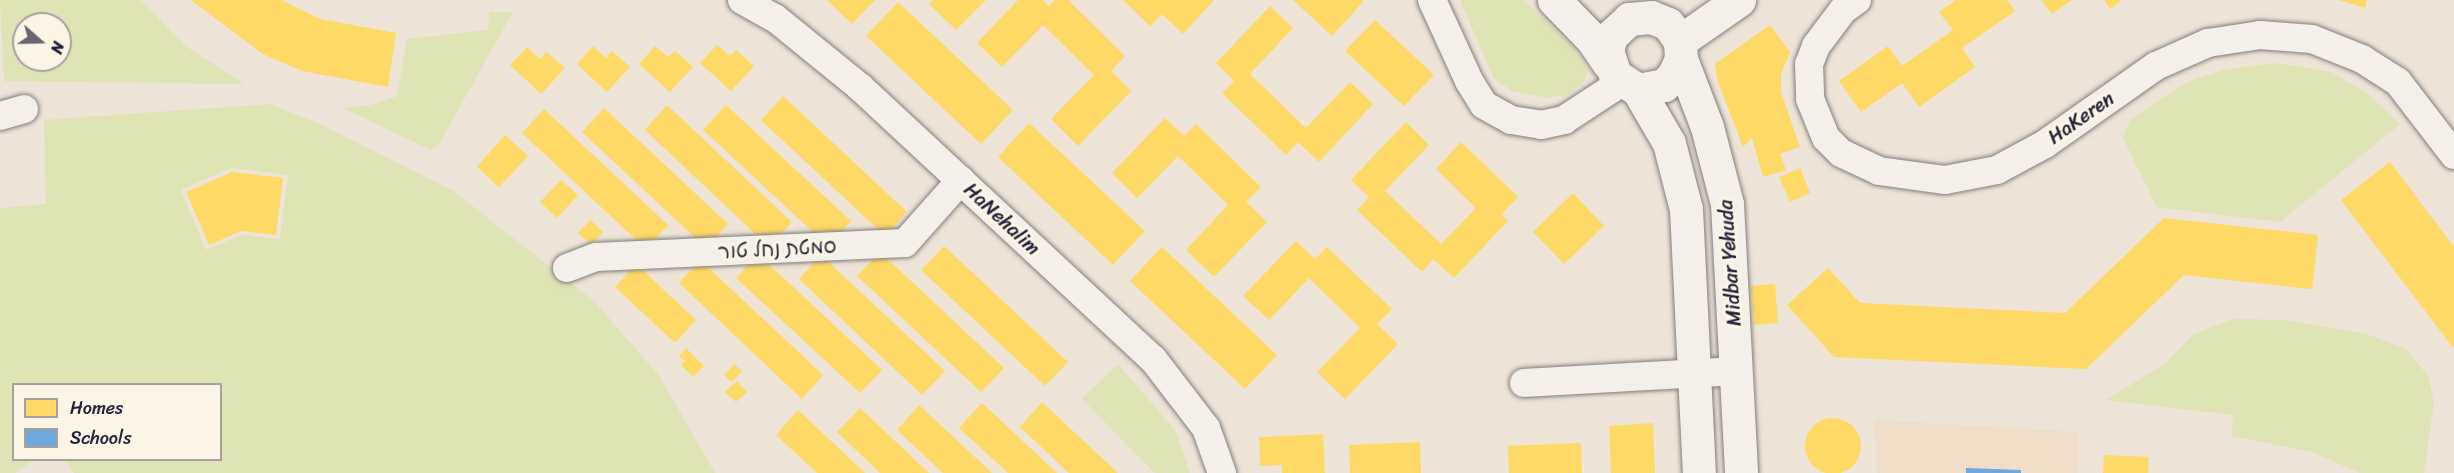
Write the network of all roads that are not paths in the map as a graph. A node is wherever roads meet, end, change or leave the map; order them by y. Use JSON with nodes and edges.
{"nodes":[{"id":1,"x":742,"y":0,"type":"edge"},
{"id":2,"x":1432,"y":0,"type":"edge"},
{"id":3,"x":1554,"y":0,"type":"edge"},
{"id":4,"x":1739,"y":0,"type":"edge"},
{"id":5,"x":1857,"y":0,"type":"edge"},
{"id":6,"x":1629,"y":8,"type":"edge"},
{"id":7,"x":1680,"y":50,"type":"junction"},
{"id":8,"x":1623,"y":78,"type":"junction"},
{"id":9,"x":2454,"y":154,"type":"edge"},
{"id":10,"x":961,"y":180,"type":"junction"},
{"id":11,"x":567,"y":268,"type":"dead end"},
{"id":12,"x":1737,"y":370,"type":"junction"},
{"id":13,"x":1695,"y":373,"type":"junction"},
{"id":14,"x":1524,"y":383,"type":"dead end"},
{"id":15,"x":1222,"y":473,"type":"edge"},
{"id":16,"x":1699,"y":473,"type":"edge"},
{"id":17,"x":1741,"y":473,"type":"edge"}],
"edges":[{"from":1,"to":10,"type":"street","name":"HaNehalim"},
{"from":2,"to":8,"type":"street"},
{"from":3,"to":8,"type":"street","name":"Midbar Yehuda"},
{"from":4,"to":7,"type":"street"},
{"from":5,"to":9,"type":"street","name":"HaKeren"},
{"from":6,"to":7,"type":"street"},
{"from":6,"to":8,"type":"street"},
{"from":7,"to":8,"type":"street"},
{"from":7,"to":12,"type":"street","name":"Midbar Yehuda"},
{"from":8,"to":13,"type":"street","name":"Midbar Yehuda"},
{"from":10,"to":11,"type":"street","name":"סמטת נחל טור"},
{"from":10,"to":15,"type":"street","name":"HaNehalim"},
{"from":12,"to":13,"type":"street"},
{"from":12,"to":17,"type":"street","name":"Midbar Yehuda"},
{"from":13,"to":14,"type":"street"},
{"from":13,"to":16,"type":"street","name":"Midbar Yehuda"}]}
